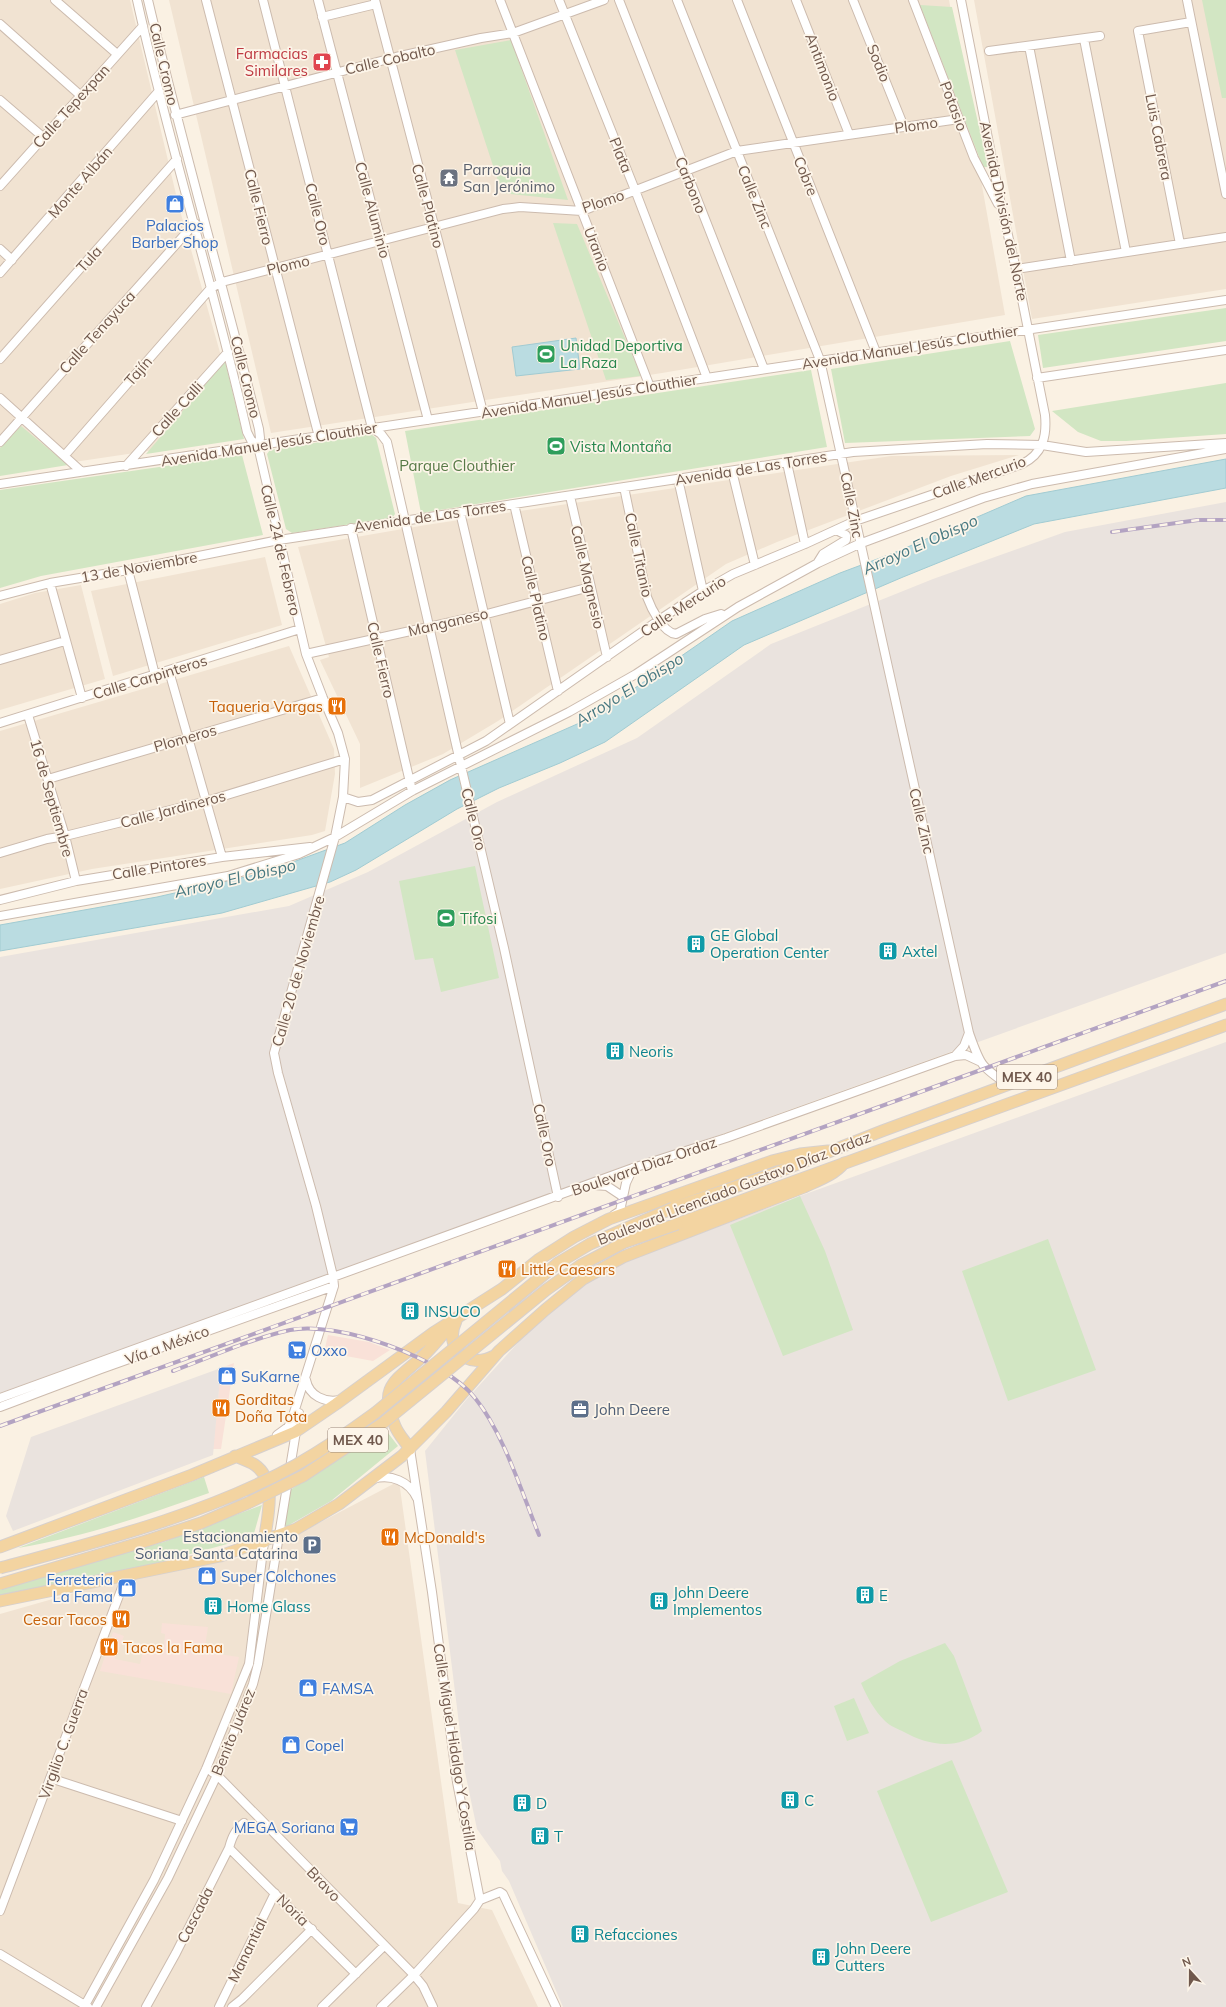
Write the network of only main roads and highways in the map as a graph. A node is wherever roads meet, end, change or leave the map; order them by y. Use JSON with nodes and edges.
{"nodes":[{"id":1,"x":1226,"y":1004,"type":"edge"},
{"id":2,"x":1226,"y":1025,"type":"edge"},
{"id":3,"x":828,"y":1151,"type":"junction"},
{"id":4,"x":844,"y":1163,"type":"junction"},
{"id":5,"x":456,"y":1318,"type":"junction"},
{"id":6,"x":500,"y":1351,"type":"junction"},
{"id":7,"x":410,"y":1449,"type":"junction"},
{"id":8,"x":236,"y":1456,"type":"junction"},
{"id":9,"x":264,"y":1542,"type":"junction"},
{"id":10,"x":0,"y":1547,"type":"edge"},
{"id":11,"x":0,"y":1568,"type":"edge"},
{"id":12,"x":0,"y":1584,"type":"edge"},
{"id":13,"x":0,"y":1601,"type":"edge"}],
"edges":[{"from":1,"to":3,"type":"main road","name":"Boulevard Licenciado Gustavo Díaz Ordaz","number":"MEX 40"},
{"from":2,"to":4,"type":"main road","name":"Boulevard Licenciado Gustavo Díaz Ordaz","number":"MEX 40"},
{"from":3,"to":5,"type":"main road"},
{"from":3,"to":11,"type":"main road","name":"Boulevard Licenciado Gustavo Díaz Ordaz","number":"MEX 40","bridge":true},
{"from":4,"to":6,"type":"main road"},
{"from":4,"to":12,"type":"main road","name":"Boulevard Licenciado Gustavo Díaz Ordaz","number":"MEX 40","bridge":true},
{"from":5,"to":6,"type":"main road"},
{"from":5,"to":7,"type":"main road"},
{"from":5,"to":8,"type":"main road"},
{"from":6,"to":7,"type":"main road"},
{"from":7,"to":9,"type":"main road"},
{"from":8,"to":9,"type":"main road"},
{"from":8,"to":10,"type":"main road"},
{"from":9,"to":13,"type":"main road"}]}
